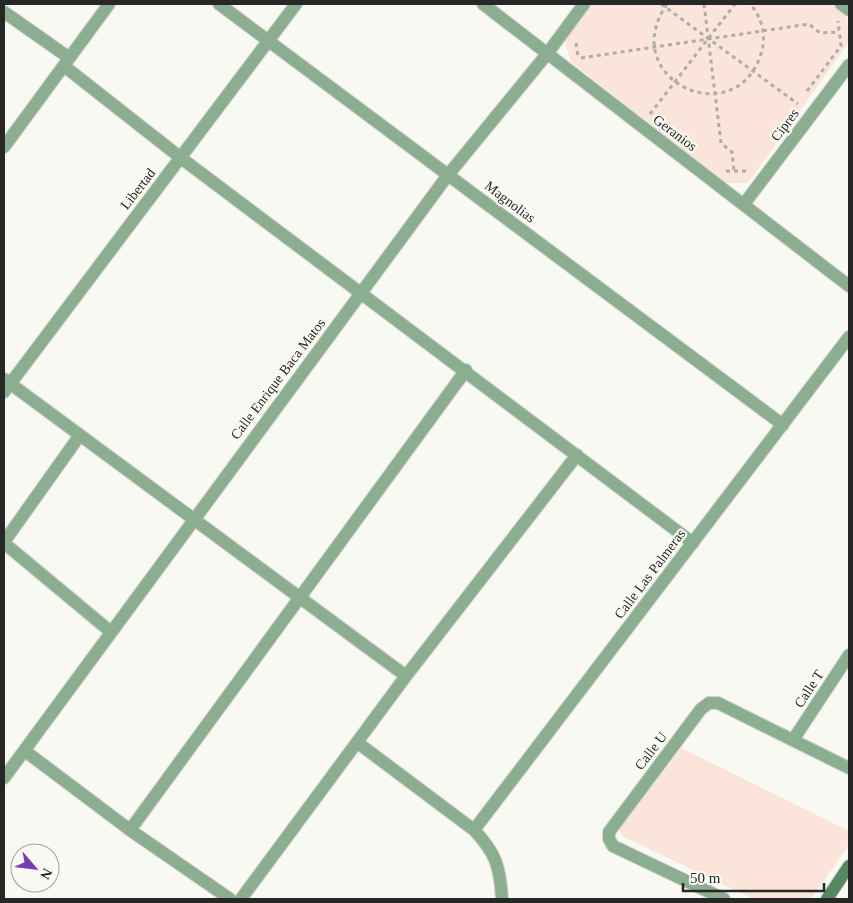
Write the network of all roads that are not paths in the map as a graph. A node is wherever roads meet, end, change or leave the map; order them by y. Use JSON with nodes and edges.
{"nodes":[{"id":1,"x":108,"y":4,"type":"edge"},
{"id":2,"x":219,"y":4,"type":"edge"},
{"id":3,"x":296,"y":4,"type":"edge"},
{"id":4,"x":483,"y":4,"type":"edge"},
{"id":5,"x":584,"y":4,"type":"edge"},
{"id":6,"x":839,"y":9,"type":"edge"},
{"id":7,"x":849,"y":10,"type":"edge"},
{"id":8,"x":4,"y":12,"type":"edge"},
{"id":9,"x":268,"y":41,"type":"junction"},
{"id":10,"x":547,"y":54,"type":"junction"},
{"id":11,"x":66,"y":62,"type":"junction"},
{"id":12,"x":849,"y":65,"type":"edge"},
{"id":13,"x":4,"y":147,"type":"edge"},
{"id":14,"x":181,"y":158,"type":"junction"},
{"id":15,"x":448,"y":175,"type":"junction"},
{"id":16,"x":744,"y":204,"type":"junction"},
{"id":17,"x":849,"y":286,"type":"edge"},
{"id":18,"x":362,"y":293,"type":"junction"},
{"id":19,"x":847,"y":343,"type":"edge"},
{"id":20,"x":466,"y":370,"type":"junction"},
{"id":21,"x":6,"y":385,"type":"edge"},
{"id":22,"x":783,"y":425,"type":"junction"},
{"id":23,"x":80,"y":436,"type":"junction"},
{"id":24,"x":577,"y":455,"type":"junction"},
{"id":25,"x":193,"y":519,"type":"junction"},
{"id":26,"x":4,"y":543,"type":"edge"},
{"id":27,"x":693,"y":543,"type":"junction"},
{"id":28,"x":300,"y":598,"type":"junction"},
{"id":29,"x":111,"y":632,"type":"junction"},
{"id":30,"x":849,"y":655,"type":"edge"},
{"id":31,"x":406,"y":676,"type":"junction"},
{"id":32,"x":793,"y":740,"type":"junction"},
{"id":33,"x":358,"y":743,"type":"junction"},
{"id":34,"x":24,"y":752,"type":"junction"},
{"id":35,"x":849,"y":768,"type":"edge"},
{"id":36,"x":4,"y":778,"type":"edge"},
{"id":37,"x":130,"y":830,"type":"junction"},
{"id":38,"x":474,"y":830,"type":"junction"},
{"id":39,"x":849,"y":866,"type":"edge"},
{"id":40,"x":230,"y":899,"type":"edge"},
{"id":41,"x":241,"y":899,"type":"edge"},
{"id":42,"x":502,"y":899,"type":"edge"},
{"id":43,"x":724,"y":899,"type":"edge"},
{"id":44,"x":827,"y":899,"type":"edge"}],
"edges":[{"from":1,"to":11,"type":"street"},
{"from":2,"to":9,"type":"street","name":"Magnolias"},
{"from":3,"to":9,"type":"street","name":"Libertad"},
{"from":4,"to":10,"type":"street","name":"Geranios"},
{"from":5,"to":10,"type":"street","name":"Calle Enrique Baca Matos"},
{"from":6,"to":7,"type":"street"},
{"from":8,"to":11,"type":"street"},
{"from":9,"to":14,"type":"street","name":"Libertad"},
{"from":9,"to":15,"type":"street","name":"Magnolias"},
{"from":10,"to":15,"type":"street","name":"Calle Enrique Baca Matos"},
{"from":10,"to":16,"type":"street","name":"Geranios"},
{"from":11,"to":13,"type":"street"},
{"from":11,"to":14,"type":"street"},
{"from":12,"to":16,"type":"street","name":"Cipres"},
{"from":14,"to":18,"type":"street"},
{"from":14,"to":21,"type":"street","name":"Libertad"},
{"from":15,"to":18,"type":"street","name":"Calle Enrique Baca Matos"},
{"from":15,"to":22,"type":"street","name":"Magnolias"},
{"from":16,"to":17,"type":"street","name":"Geranios"},
{"from":18,"to":20,"type":"street"},
{"from":18,"to":25,"type":"street","name":"Calle Enrique Baca Matos"},
{"from":19,"to":22,"type":"street","name":"Calle Las Palmeras"},
{"from":20,"to":24,"type":"street"},
{"from":20,"to":28,"type":"street"},
{"from":21,"to":23,"type":"street"},
{"from":22,"to":27,"type":"street","name":"Calle Las Palmeras"},
{"from":23,"to":25,"type":"street"},
{"from":23,"to":26,"type":"street"},
{"from":24,"to":27,"type":"street"},
{"from":24,"to":31,"type":"street"},
{"from":25,"to":28,"type":"street"},
{"from":25,"to":29,"type":"street","name":"Calle Enrique Baca Matos"},
{"from":26,"to":29,"type":"street"},
{"from":27,"to":38,"type":"street","name":"Calle Las Palmeras"},
{"from":28,"to":31,"type":"street"},
{"from":28,"to":37,"type":"street"},
{"from":29,"to":34,"type":"street","name":"Calle Enrique Baca Matos"},
{"from":30,"to":32,"type":"street","name":"Calle T"},
{"from":31,"to":33,"type":"street"},
{"from":32,"to":35,"type":"street","name":"Calle U"},
{"from":32,"to":43,"type":"street","name":"Calle U"},
{"from":33,"to":38,"type":"street"},
{"from":33,"to":41,"type":"street"},
{"from":34,"to":36,"type":"street","name":"Calle Enrique Baca Matos"},
{"from":34,"to":37,"type":"street"},
{"from":37,"to":40,"type":"street"},
{"from":38,"to":42,"type":"street"},
{"from":39,"to":44,"type":"street"}]}
